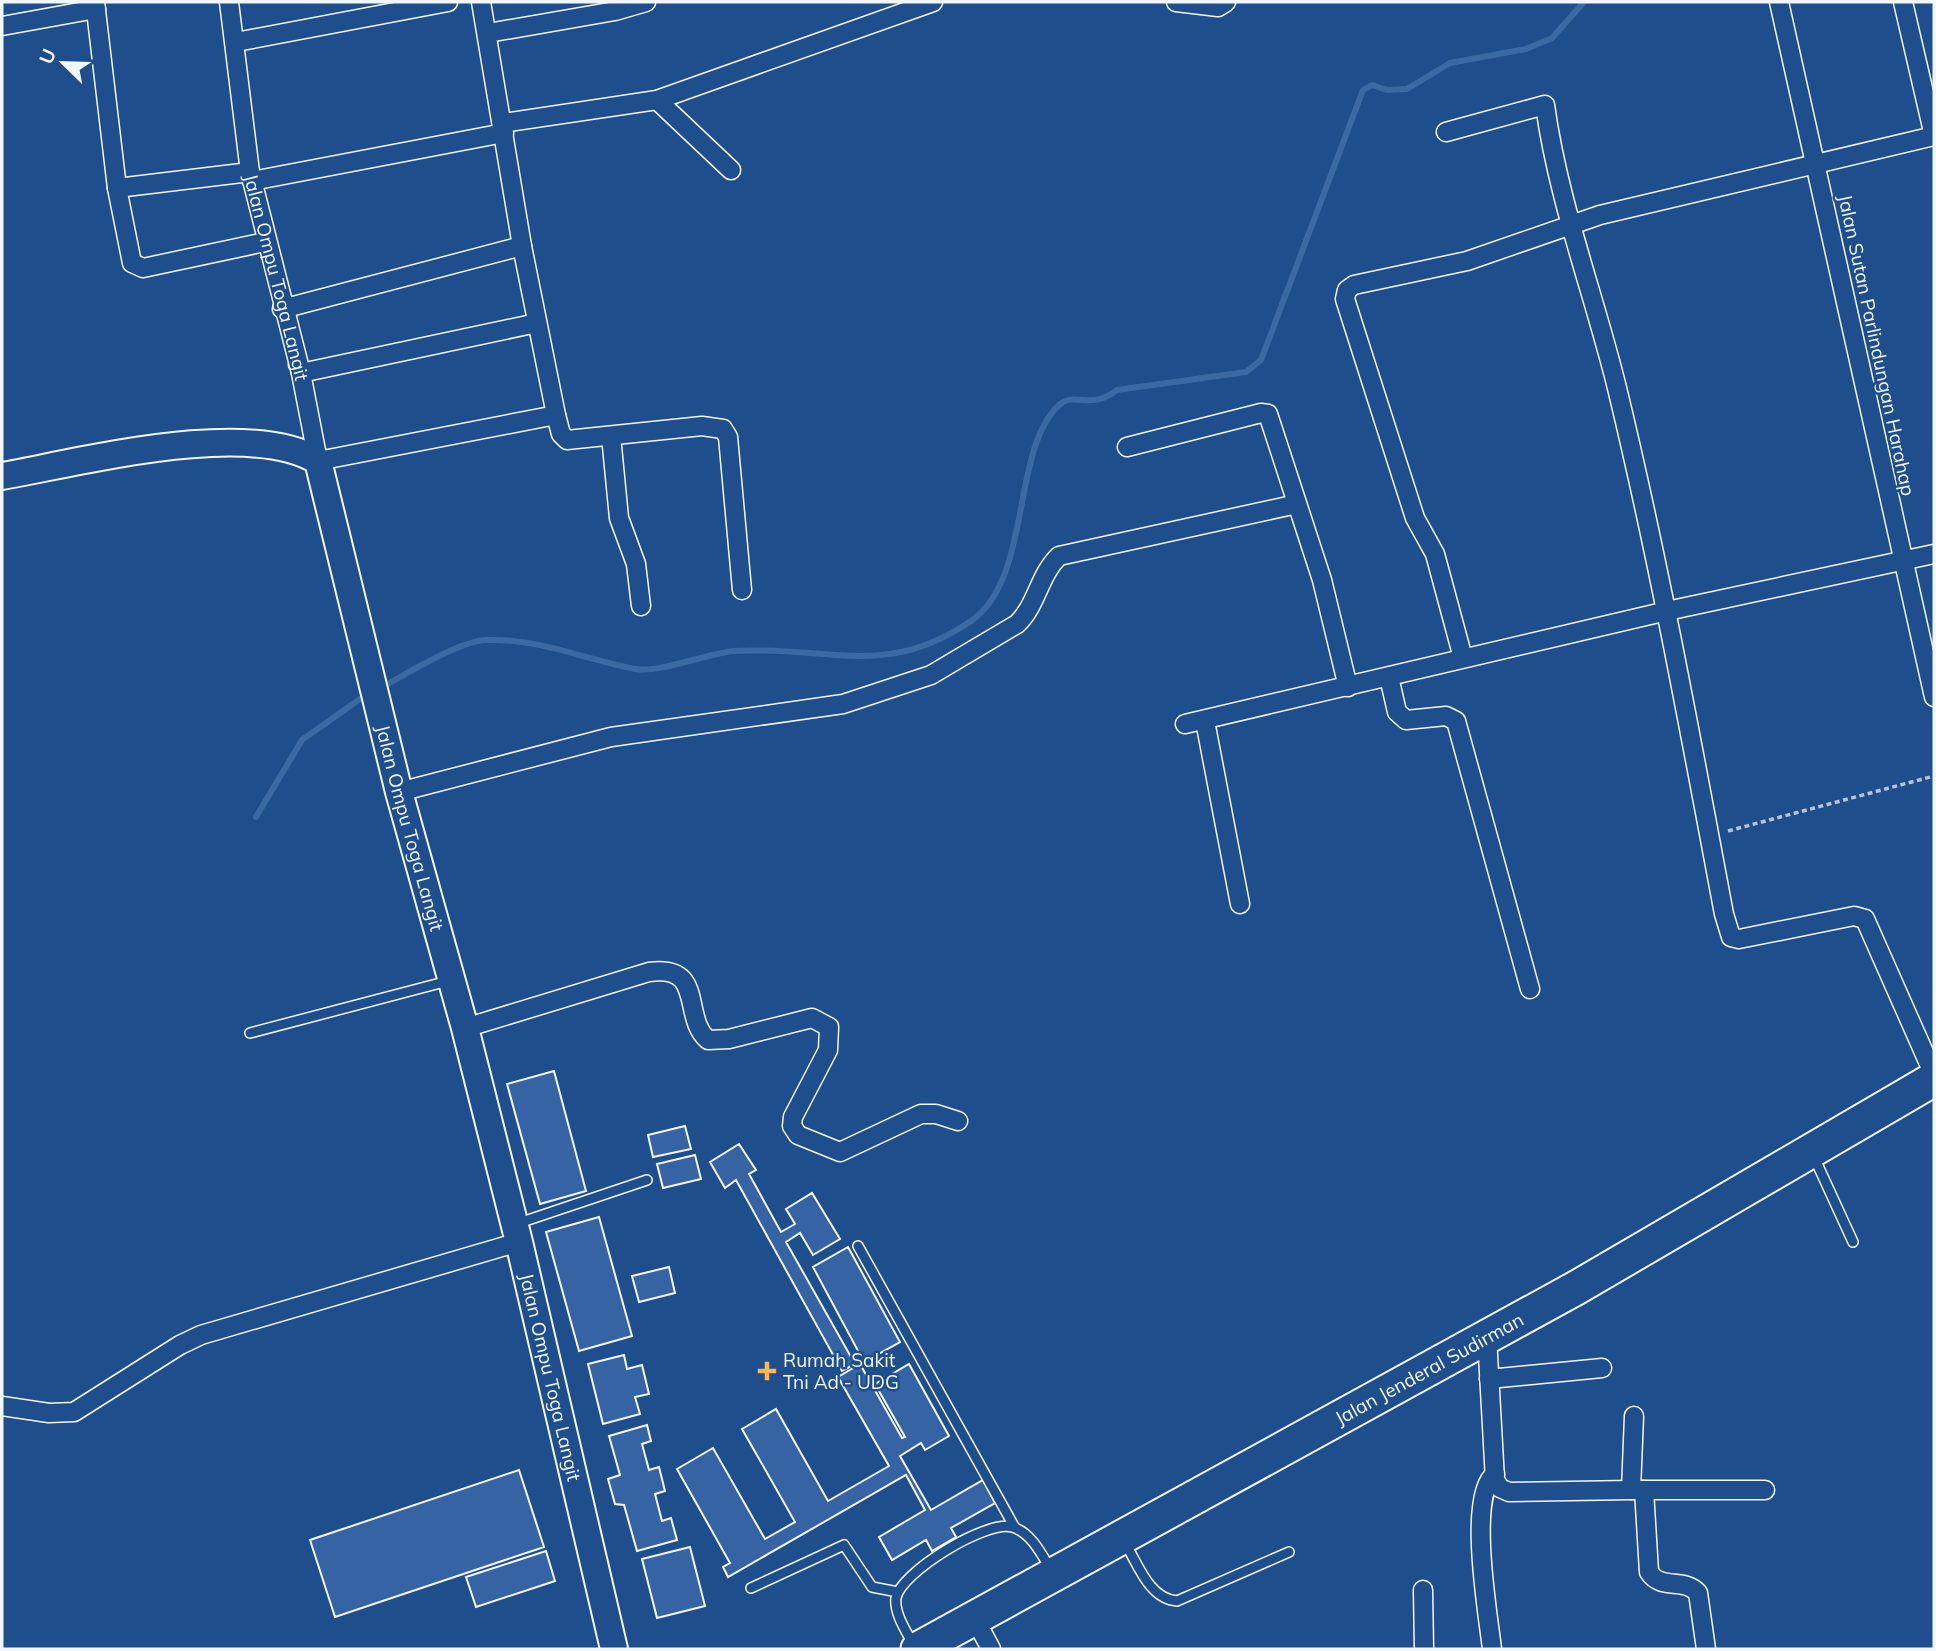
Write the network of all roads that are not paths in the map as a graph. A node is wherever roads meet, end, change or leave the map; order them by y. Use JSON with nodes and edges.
{"nodes":[{"id":1,"x":229,"y":2,"type":"edge"},
{"id":2,"x":448,"y":2,"type":"edge"},
{"id":3,"x":481,"y":2,"type":"edge"},
{"id":4,"x":646,"y":2,"type":"edge"},
{"id":5,"x":933,"y":2,"type":"edge"},
{"id":6,"x":1176,"y":2,"type":"edge"},
{"id":7,"x":1226,"y":2,"type":"edge"},
{"id":8,"x":1779,"y":2,"type":"edge"},
{"id":9,"x":1903,"y":2,"type":"edge"},
{"id":10,"x":95,"y":5,"type":"edge"},
{"id":11,"x":2,"y":26,"type":"edge"},
{"id":12,"x":488,"y":33,"type":"junction"},
{"id":13,"x":236,"y":42,"type":"junction"},
{"id":14,"x":657,"y":100,"type":"junction"},
{"id":15,"x":504,"y":128,"type":"junction"},
{"id":16,"x":1446,"y":132,"type":"dead end"},
{"id":17,"x":1934,"y":135,"type":"edge"},
{"id":18,"x":1816,"y":161,"type":"junction"},
{"id":19,"x":731,"y":170,"type":"dead end"},
{"id":20,"x":251,"y":176,"type":"junction"},
{"id":21,"x":117,"y":188,"type":"junction"},
{"id":22,"x":1571,"y":224,"type":"junction"},
{"id":23,"x":265,"y":242,"type":"junction"},
{"id":24,"x":523,"y":246,"type":"junction"},
{"id":25,"x":282,"y":309,"type":"junction"},
{"id":26,"x":537,"y":323,"type":"junction"},
{"id":27,"x":301,"y":373,"type":"junction"},
{"id":28,"x":556,"y":415,"type":"junction"},
{"id":29,"x":611,"y":436,"type":"junction"},
{"id":30,"x":1127,"y":447,"type":"dead end"},
{"id":31,"x":318,"y":461,"type":"junction"},
{"id":32,"x":2,"y":476,"type":"edge"},
{"id":33,"x":1297,"y":504,"type":"junction"},
{"id":34,"x":1934,"y":554,"type":"edge"},
{"id":35,"x":1902,"y":561,"type":"junction"},
{"id":36,"x":743,"y":590,"type":"dead end"},
{"id":37,"x":641,"y":606,"type":"dead end"},
{"id":38,"x":1667,"y":611,"type":"junction"},
{"id":39,"x":1463,"y":658,"type":"junction"},
{"id":40,"x":1389,"y":677,"type":"junction"},
{"id":41,"x":1348,"y":687,"type":"junction"},
{"id":42,"x":1934,"y":697,"type":"edge"},
{"id":43,"x":1205,"y":721,"type":"junction"},
{"id":44,"x":1185,"y":724,"type":"dead end"},
{"id":45,"x":399,"y":792,"type":"junction"},
{"id":46,"x":1240,"y":904,"type":"dead end"},
{"id":47,"x":450,"y":980,"type":"junction"},
{"id":48,"x":1530,"y":989,"type":"dead end"},
{"id":49,"x":465,"y":1028,"type":"junction"},
{"id":50,"x":250,"y":1033,"type":"dead end"},
{"id":51,"x":1934,"y":1077,"type":"edge"},
{"id":52,"x":958,"y":1121,"type":"dead end"},
{"id":53,"x":1811,"y":1151,"type":"junction"},
{"id":54,"x":648,"y":1180,"type":"dead end"},
{"id":55,"x":517,"y":1233,"type":"junction"},
{"id":56,"x":1853,"y":1242,"type":"dead end"},
{"id":57,"x":858,"y":1246,"type":"dead end"},
{"id":58,"x":1487,"y":1337,"type":"junction"},
{"id":59,"x":1602,"y":1368,"type":"dead end"},
{"id":60,"x":1489,"y":1379,"type":"junction"},
{"id":61,"x":2,"y":1406,"type":"edge"},
{"id":62,"x":1634,"y":1416,"type":"dead end"},
{"id":63,"x":1495,"y":1474,"type":"junction"},
{"id":64,"x":1637,"y":1490,"type":"junction"},
{"id":65,"x":1765,"y":1490,"type":"dead end"},
{"id":66,"x":1016,"y":1528,"type":"junction"},
{"id":67,"x":1122,"y":1538,"type":"junction"},
{"id":68,"x":1289,"y":1552,"type":"dead end"},
{"id":69,"x":1054,"y":1575,"type":"junction"},
{"id":70,"x":751,"y":1588,"type":"dead end"},
{"id":71,"x":1423,"y":1590,"type":"dead end"},
{"id":72,"x":898,"y":1592,"type":"junction"},
{"id":73,"x":975,"y":1619,"type":"junction"},
{"id":74,"x":614,"y":1649,"type":"edge"},
{"id":75,"x":917,"y":1649,"type":"edge"},
{"id":76,"x":991,"y":1649,"type":"edge"},
{"id":77,"x":1424,"y":1649,"type":"edge"},
{"id":78,"x":1492,"y":1649,"type":"edge"},
{"id":79,"x":1706,"y":1649,"type":"edge"}],
"edges":[{"from":1,"to":13,"type":"street","name":"Jalan Ompu Toga Langit"},
{"from":2,"to":13,"type":"street"},
{"from":3,"to":12,"type":"street"},
{"from":4,"to":12,"type":"street"},
{"from":5,"to":14,"type":"street"},
{"from":6,"to":7,"type":"street"},
{"from":8,"to":18,"type":"street","name":"Jalan Sutan Parlindungan Harahap"},
{"from":9,"to":17,"type":"street"},
{"from":10,"to":11,"type":"street"},
{"from":10,"to":21,"type":"street"},
{"from":12,"to":15,"type":"street"},
{"from":13,"to":20,"type":"street","name":"Jalan Ompu Toga Langit"},
{"from":14,"to":15,"type":"street"},
{"from":14,"to":19,"type":"street"},
{"from":15,"to":20,"type":"street"},
{"from":15,"to":24,"type":"street"},
{"from":16,"to":22,"type":"street"},
{"from":17,"to":18,"type":"street"},
{"from":18,"to":22,"type":"street"},
{"from":18,"to":35,"type":"street","name":"Jalan Sutan Parlindungan Harahap"},
{"from":20,"to":21,"type":"street"},
{"from":20,"to":23,"type":"street","name":"Jalan Ompu Toga Langit"},
{"from":21,"to":23,"type":"street"},
{"from":22,"to":38,"type":"street"},
{"from":22,"to":39,"type":"street"},
{"from":23,"to":25,"type":"street","name":"Jalan Ompu Toga Langit"},
{"from":24,"to":25,"type":"street"},
{"from":24,"to":26,"type":"street"},
{"from":25,"to":27,"type":"street","name":"Jalan Ompu Toga Langit"},
{"from":26,"to":27,"type":"street"},
{"from":26,"to":28,"type":"street"},
{"from":27,"to":31,"type":"street","name":"Jalan Ompu Toga Langit"},
{"from":28,"to":29,"type":"street"},
{"from":28,"to":31,"type":"street"},
{"from":29,"to":36,"type":"street"},
{"from":29,"to":37,"type":"street"},
{"from":30,"to":33,"type":"street"},
{"from":31,"to":32,"type":"main road"},
{"from":31,"to":45,"type":"main road","name":"Jalan Ompu Toga Langit"},
{"from":33,"to":41,"type":"street"},
{"from":33,"to":45,"type":"street"},
{"from":34,"to":35,"type":"street"},
{"from":35,"to":38,"type":"street"},
{"from":35,"to":42,"type":"street","name":"Jalan Sutan Parlindungan Harahap"},
{"from":38,"to":39,"type":"street"},
{"from":38,"to":51,"type":"street"},
{"from":39,"to":40,"type":"street"},
{"from":40,"to":41,"type":"street"},
{"from":40,"to":48,"type":"street"},
{"from":41,"to":43,"type":"street"},
{"from":43,"to":44,"type":"street"},
{"from":43,"to":46,"type":"street"},
{"from":45,"to":47,"type":"main road","name":"Jalan Ompu Toga Langit"},
{"from":47,"to":49,"type":"main road","name":"Jalan Ompu Toga Langit"},
{"from":47,"to":50,"type":"lane"},
{"from":49,"to":52,"type":"street"},
{"from":49,"to":55,"type":"main road","name":"Jalan Ompu Toga Langit"},
{"from":51,"to":53,"type":"highway","name":"Jalan Jenderal Sudirman"},
{"from":53,"to":56,"type":"lane"},
{"from":53,"to":58,"type":"highway","name":"Jalan Jenderal Sudirman"},
{"from":54,"to":55,"type":"lane"},
{"from":55,"to":61,"type":"street"},
{"from":55,"to":74,"type":"main road","name":"Jalan Ompu Toga Langit"},
{"from":57,"to":66,"type":"lane"},
{"from":58,"to":60,"type":"street"},
{"from":58,"to":67,"type":"highway","name":"Jalan Jenderal Sudirman"},
{"from":59,"to":60,"type":"street"},
{"from":60,"to":63,"type":"street"},
{"from":62,"to":64,"type":"street"},
{"from":63,"to":64,"type":"street"},
{"from":63,"to":78,"type":"street"},
{"from":64,"to":65,"type":"street"},
{"from":64,"to":79,"type":"street"},
{"from":66,"to":69,"type":"lane"},
{"from":66,"to":72,"type":"lane"},
{"from":67,"to":68,"type":"lane"},
{"from":67,"to":69,"type":"highway","name":"Jalan Jenderal Sudirman"},
{"from":69,"to":73,"type":"highway","name":"Jalan Jenderal Sudirman"},
{"from":70,"to":72,"type":"lane"},
{"from":71,"to":77,"type":"street"},
{"from":72,"to":75,"type":"lane"},
{"from":73,"to":75,"type":"highway","name":"Jalan Jenderal Sudirman"},
{"from":73,"to":76,"type":"street"}]}
